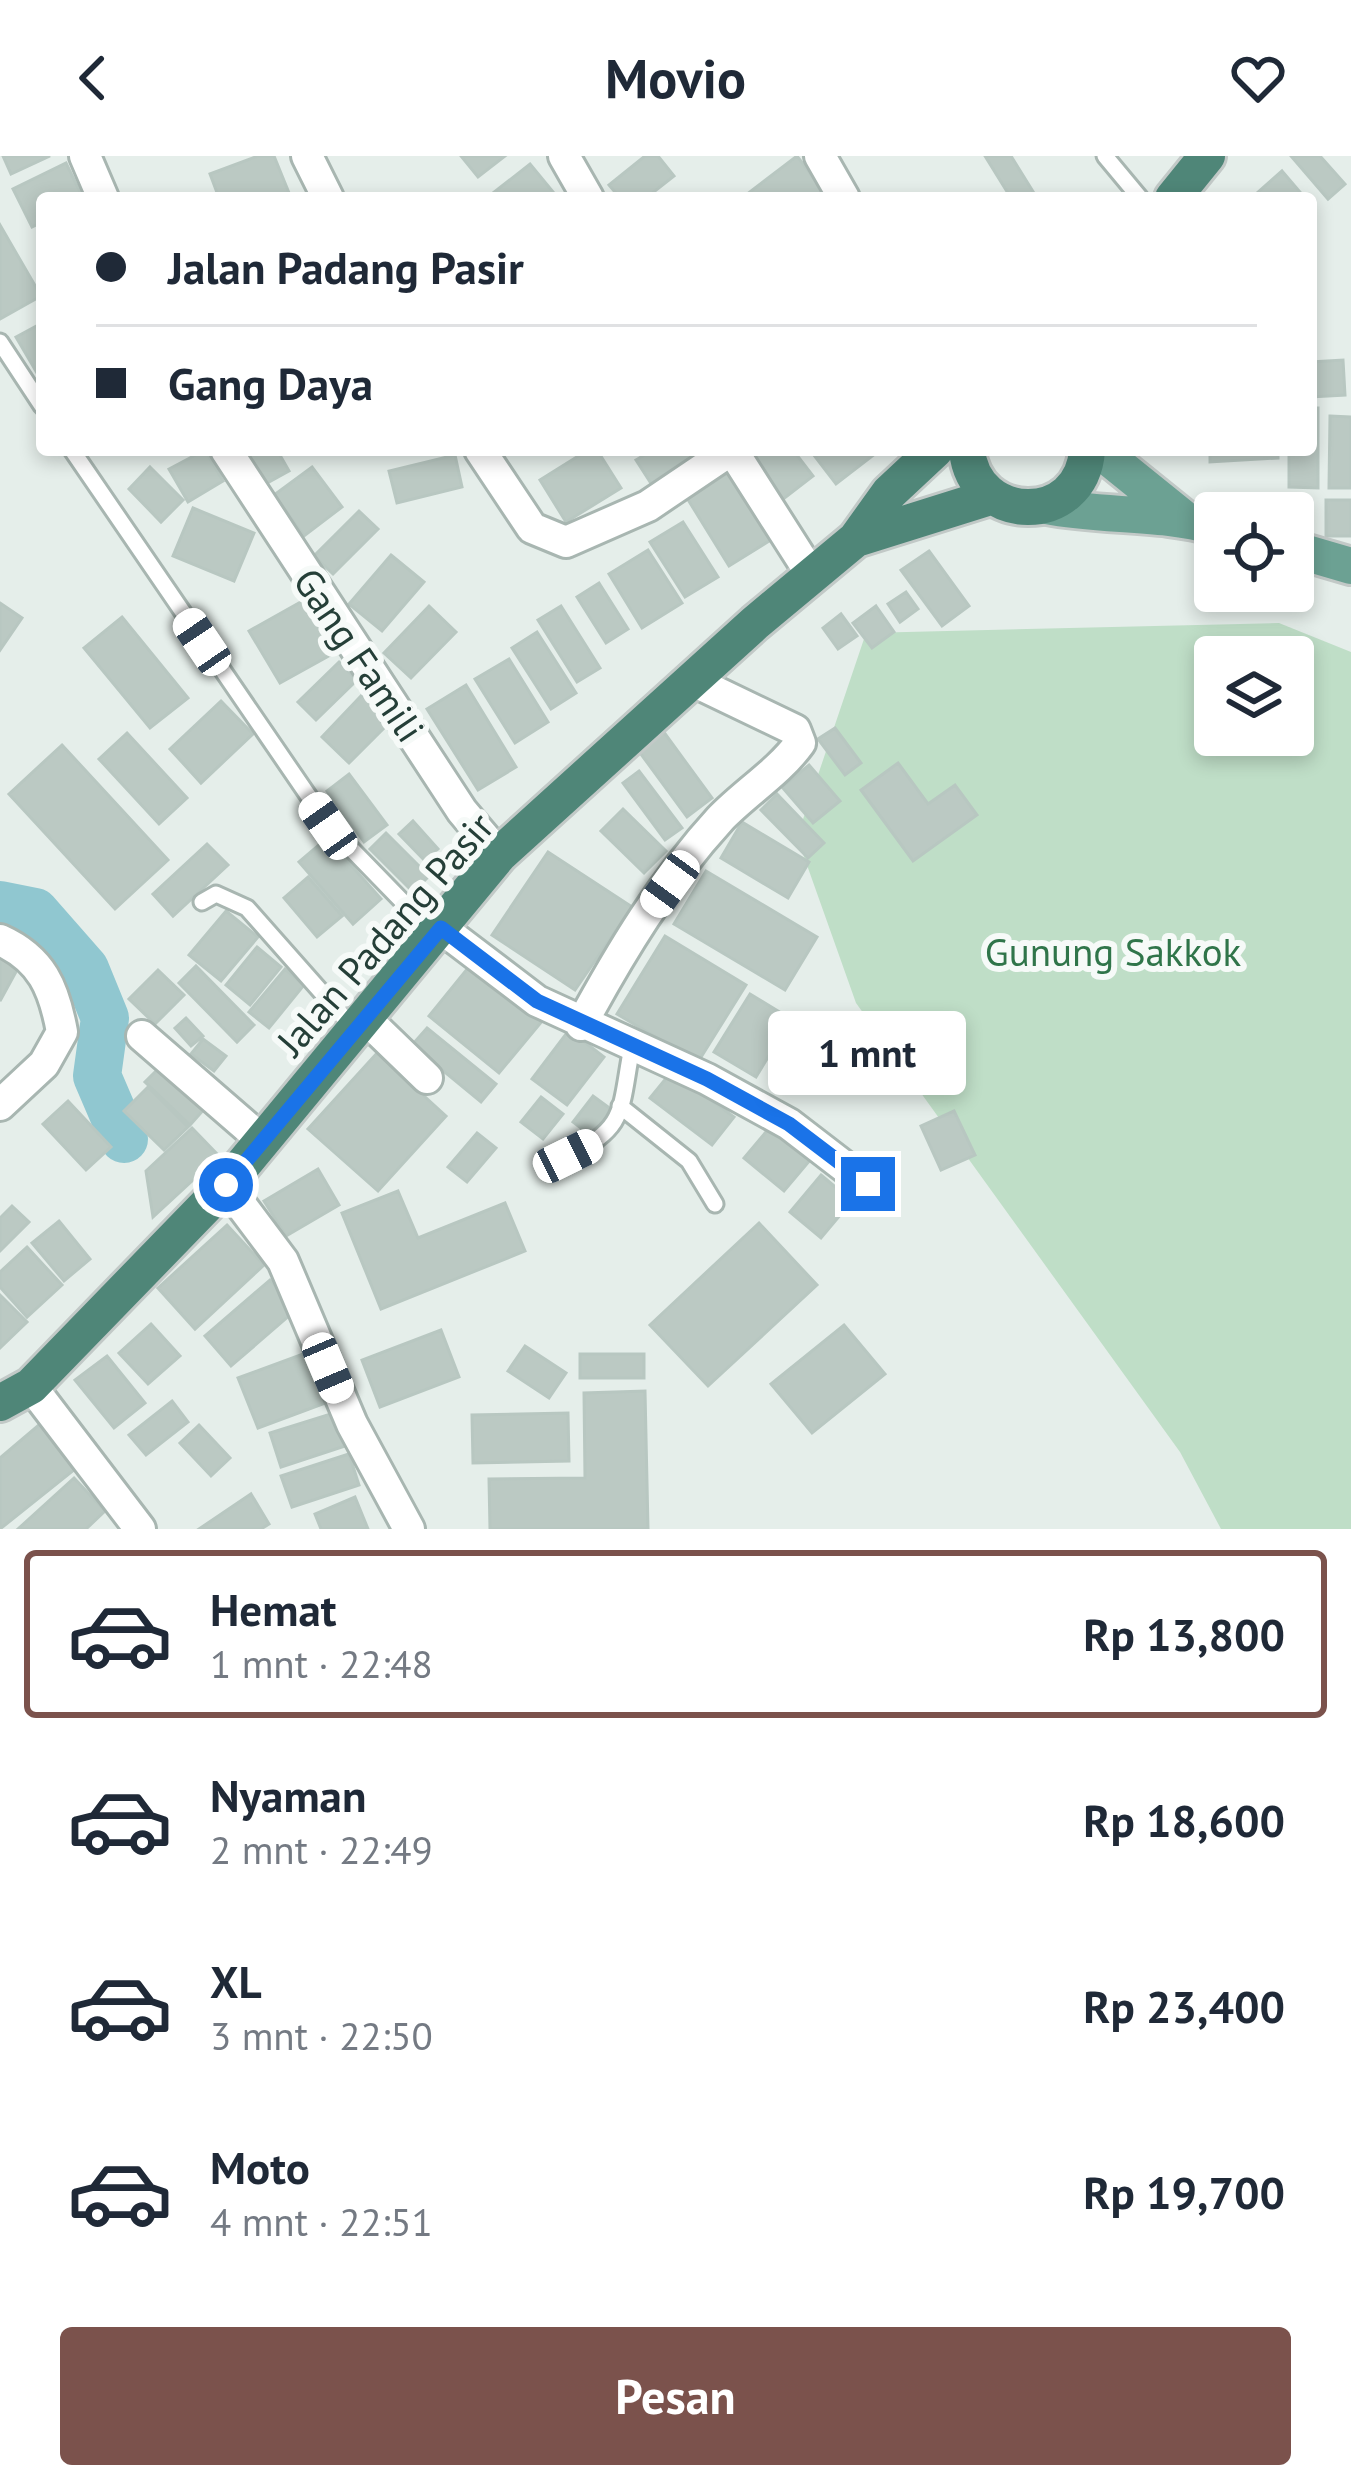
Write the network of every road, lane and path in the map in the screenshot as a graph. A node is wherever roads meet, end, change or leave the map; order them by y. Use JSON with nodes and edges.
{"nodes":[{"id":1,"x":85,"y":156,"type":"edge"},
{"id":2,"x":307,"y":156,"type":"edge"},
{"id":3,"x":564,"y":156,"type":"edge"},
{"id":4,"x":820,"y":156,"type":"edge"},
{"id":5,"x":1105,"y":156,"type":"edge"},
{"id":6,"x":1207,"y":156,"type":"edge"},
{"id":7,"x":100,"y":192,"type":"edge"},
{"id":8,"x":325,"y":192,"type":"edge"},
{"id":9,"x":585,"y":192,"type":"edge"},
{"id":10,"x":841,"y":192,"type":"edge"},
{"id":11,"x":1135,"y":192,"type":"edge"},
{"id":12,"x":1178,"y":192,"type":"edge"},
{"id":13,"x":0,"y":343,"type":"edge"},
{"id":14,"x":36,"y":397,"type":"edge"},
{"id":15,"x":75,"y":456,"type":"edge"},
{"id":16,"x":230,"y":456,"type":"edge"},
{"id":17,"x":484,"y":456,"type":"edge"},
{"id":18,"x":723,"y":456,"type":"edge"},
{"id":19,"x":736,"y":456,"type":"edge"},
{"id":20,"x":929,"y":456,"type":"edge"},
{"id":21,"x":968,"y":456,"type":"edge"},
{"id":22,"x":1085,"y":456,"type":"edge"},
{"id":23,"x":1107,"y":456,"type":"edge"},
{"id":24,"x":990,"y":496,"type":"junction"},
{"id":25,"x":1047,"y":506,"type":"junction"},
{"id":26,"x":1194,"y":518,"type":"edge"},
{"id":27,"x":1194,"y":522,"type":"edge"},
{"id":28,"x":856,"y":539,"type":"junction"},
{"id":29,"x":1314,"y":555,"type":"edge"},
{"id":30,"x":1351,"y":566,"type":"edge"},
{"id":31,"x":811,"y":574,"type":"junction"},
{"id":32,"x":693,"y":681,"type":"junction"},
{"id":33,"x":500,"y":855,"type":"junction"},
{"id":34,"x":202,"y":902,"type":"dead end"},
{"id":35,"x":437,"y":931,"type":"junction"},
{"id":36,"x":0,"y":940,"type":"edge"},
{"id":37,"x":361,"y":1025,"type":"junction"},
{"id":38,"x":581,"y":1025,"type":"junction"},
{"id":39,"x":142,"y":1036,"type":"dead end"},
{"id":40,"x":632,"y":1047,"type":"junction"},
{"id":41,"x":427,"y":1078,"type":"dead end"},
{"id":42,"x":0,"y":1105,"type":"edge"},
{"id":43,"x":620,"y":1106,"type":"junction"},
{"id":44,"x":263,"y":1141,"type":"junction"},
{"id":45,"x":568,"y":1156,"type":"dead end"},
{"id":46,"x":868,"y":1184,"type":"dead end"},
{"id":47,"x":226,"y":1185,"type":"junction"},
{"id":48,"x":715,"y":1204,"type":"dead end"},
{"id":49,"x":12,"y":1388,"type":"edge"},
{"id":50,"x":140,"y":1529,"type":"edge"},
{"id":51,"x":410,"y":1529,"type":"edge"}],
"edges":[{"from":1,"to":7,"type":"street"},
{"from":2,"to":8,"type":"street"},
{"from":3,"to":9,"type":"street"},
{"from":4,"to":10,"type":"street"},
{"from":5,"to":11,"type":"lane"},
{"from":6,"to":12,"type":"highway"},
{"from":13,"to":14,"type":"lane"},
{"from":15,"to":35,"type":"lane"},
{"from":16,"to":33,"type":"street","name":"Gang Famili"},
{"from":17,"to":18,"type":"street"},
{"from":19,"to":31,"type":"street"},
{"from":20,"to":28,"type":"highway"},
{"from":21,"to":24,"type":"highway"},
{"from":22,"to":25,"type":"highway"},
{"from":23,"to":26,"type":"main road"},
{"from":24,"to":25,"type":"highway"},
{"from":24,"to":28,"type":"highway"},
{"from":25,"to":27,"type":"main road"},
{"from":28,"to":31,"type":"highway","name":"Jalan Padang Pasir"},
{"from":29,"to":30,"type":"main road"},
{"from":31,"to":32,"type":"highway","name":"Jalan Padang Pasir"},
{"from":32,"to":33,"type":"highway","name":"Jalan Padang Pasir"},
{"from":32,"to":38,"type":"street"},
{"from":33,"to":35,"type":"highway","name":"Jalan Padang Pasir"},
{"from":34,"to":37,"type":"lane"},
{"from":35,"to":37,"type":"highway","name":"Jalan Padang Pasir"},
{"from":35,"to":38,"type":"street"},
{"from":36,"to":42,"type":"street"},
{"from":37,"to":41,"type":"street"},
{"from":37,"to":44,"type":"highway","name":"Jalan Padang Pasir"},
{"from":38,"to":40,"type":"street"},
{"from":39,"to":44,"type":"street"},
{"from":40,"to":43,"type":"lane"},
{"from":40,"to":46,"type":"street"},
{"from":43,"to":45,"type":"lane"},
{"from":43,"to":48,"type":"lane"},
{"from":44,"to":47,"type":"highway","name":"Jalan Padang Pasir"},
{"from":47,"to":49,"type":"highway","name":"Jalan Padang Pasir"},
{"from":47,"to":51,"type":"street"},
{"from":49,"to":50,"type":"street"}]}
